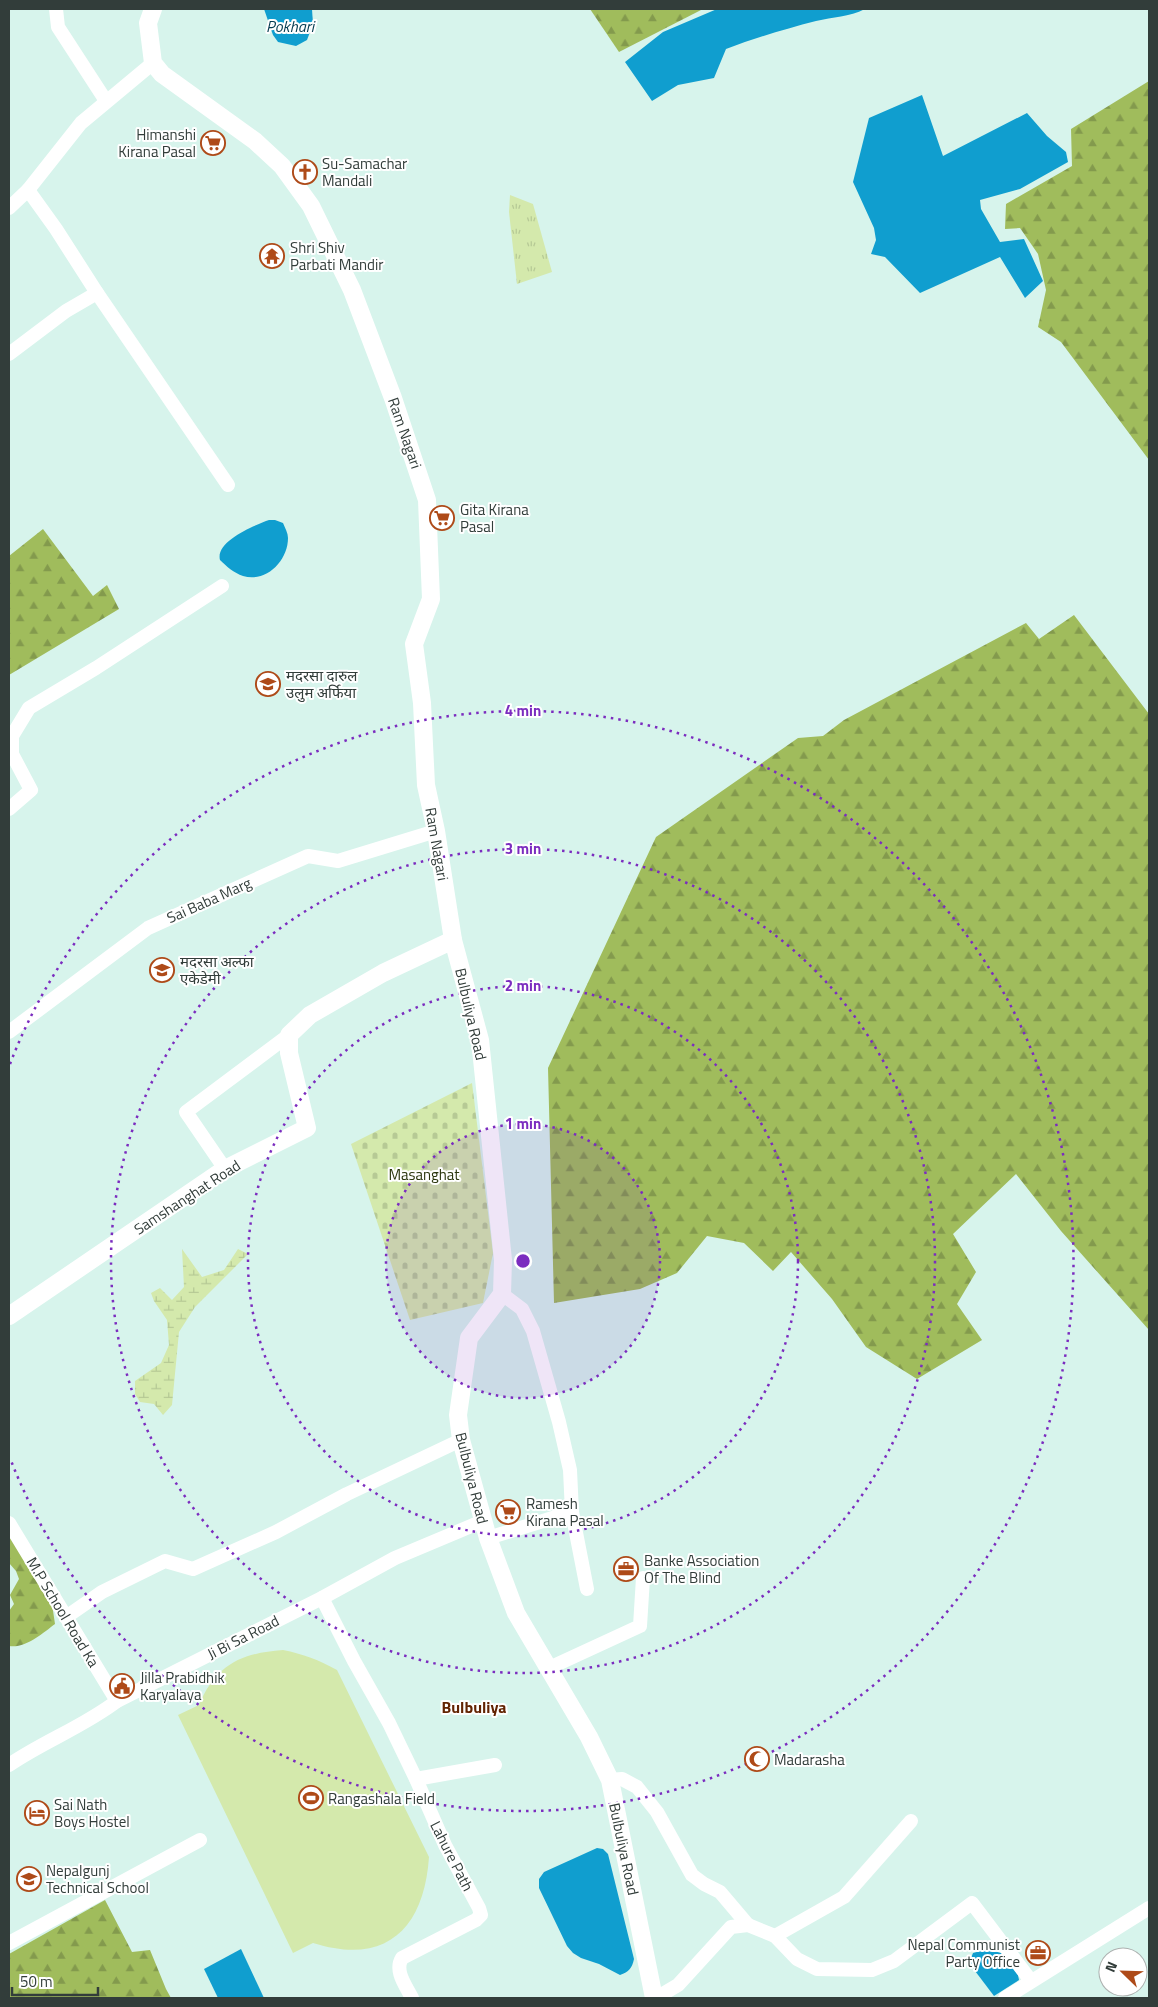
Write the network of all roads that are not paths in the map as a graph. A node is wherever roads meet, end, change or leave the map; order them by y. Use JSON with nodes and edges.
{"nodes":[{"id":1,"x":56,"y":9,"type":"edge"},
{"id":2,"x":152,"y":9,"type":"edge"},
{"id":3,"x":153,"y":63,"type":"junction"},
{"id":4,"x":106,"y":101,"type":"junction"},
{"id":5,"x":28,"y":190,"type":"junction"},
{"id":6,"x":9,"y":208,"type":"edge"},
{"id":7,"x":97,"y":293,"type":"junction"},
{"id":8,"x":9,"y":354,"type":"edge"},
{"id":9,"x":228,"y":485,"type":"dead end"},
{"id":10,"x":222,"y":586,"type":"dead end"},
{"id":11,"x":9,"y":809,"type":"edge"},
{"id":12,"x":436,"y":831,"type":"junction"},
{"id":13,"x":453,"y":940,"type":"junction"},
{"id":14,"x":9,"y":1032,"type":"edge"},
{"id":15,"x":289,"y":1035,"type":"junction"},
{"id":16,"x":225,"y":1169,"type":"junction"},
{"id":17,"x":502,"y":1294,"type":"junction"},
{"id":18,"x":9,"y":1316,"type":"edge"},
{"id":19,"x":461,"y":1440,"type":"junction"},
{"id":20,"x":572,"y":1512,"type":"junction"},
{"id":21,"x":483,"y":1521,"type":"junction"},
{"id":22,"x":9,"y":1523,"type":"edge"},
{"id":23,"x":488,"y":1538,"type":"junction"},
{"id":24,"x":643,"y":1578,"type":"dead end"},
{"id":25,"x":587,"y":1589,"type":"dead end"},
{"id":26,"x":322,"y":1598,"type":"junction"},
{"id":27,"x":66,"y":1617,"type":"junction"},
{"id":28,"x":549,"y":1668,"type":"junction"},
{"id":29,"x":117,"y":1701,"type":"junction"},
{"id":30,"x":9,"y":1765,"type":"edge"},
{"id":31,"x":495,"y":1765,"type":"dead end"},
{"id":32,"x":416,"y":1779,"type":"junction"},
{"id":33,"x":610,"y":1780,"type":"junction"},
{"id":34,"x":911,"y":1822,"type":"dead end"},
{"id":35,"x":200,"y":1840,"type":"dead end"},
{"id":36,"x":1149,"y":1908,"type":"edge"},
{"id":37,"x":748,"y":1925,"type":"junction"},
{"id":38,"x":775,"y":1936,"type":"junction"},
{"id":39,"x":9,"y":1943,"type":"edge"},
{"id":40,"x":1031,"y":1981,"type":"junction"},
{"id":41,"x":412,"y":1998,"type":"edge"},
{"id":42,"x":655,"y":1998,"type":"edge"},
{"id":43,"x":1005,"y":1998,"type":"edge"}],
"edges":[{"from":1,"to":4,"type":"street"},
{"from":2,"to":3,"type":"main road"},
{"from":3,"to":4,"type":"street"},
{"from":3,"to":12,"type":"main road","name":"Ram Nagari"},
{"from":4,"to":5,"type":"street"},
{"from":5,"to":6,"type":"street"},
{"from":5,"to":7,"type":"street"},
{"from":7,"to":8,"type":"street"},
{"from":7,"to":9,"type":"street"},
{"from":10,"to":11,"type":"street"},
{"from":12,"to":13,"type":"main road","name":"Ram Nagari"},
{"from":12,"to":14,"type":"street","name":"Sai Baba Marg"},
{"from":13,"to":15,"type":"main road"},
{"from":13,"to":17,"type":"main road","name":"Bulbuliya Road"},
{"from":15,"to":16,"type":"main road","name":"Samshanghat Road"},
{"from":15,"to":16,"type":"street"},
{"from":16,"to":18,"type":"main road","name":"Samshanghat Road"},
{"from":17,"to":19,"type":"main road","name":"Bulbuliya Road"},
{"from":17,"to":20,"type":"street"},
{"from":19,"to":21,"type":"main road","name":"Bulbuliya Road"},
{"from":19,"to":27,"type":"street"},
{"from":20,"to":23,"type":"street"},
{"from":20,"to":25,"type":"street"},
{"from":21,"to":23,"type":"main road","name":"Bulbuliya Road"},
{"from":21,"to":26,"type":"street","name":"Ji Bi Sa Road"},
{"from":22,"to":27,"type":"street","name":"M.P School Road Ka"},
{"from":23,"to":28,"type":"main road","name":"Bulbuliya Road"},
{"from":24,"to":28,"type":"street"},
{"from":26,"to":29,"type":"street","name":"Ji Bi Sa Road"},
{"from":26,"to":32,"type":"street","name":"Lahure Path"},
{"from":27,"to":29,"type":"street","name":"M.P School Road Ka"},
{"from":28,"to":33,"type":"main road","name":"Bulbuliya Road"},
{"from":29,"to":30,"type":"street","name":"Ji Bi Sa Road"},
{"from":31,"to":32,"type":"street"},
{"from":32,"to":41,"type":"street","name":"Lahure Path"},
{"from":33,"to":37,"type":"street"},
{"from":33,"to":42,"type":"main road","name":"Bulbuliya Road"},
{"from":34,"to":38,"type":"street"},
{"from":35,"to":39,"type":"street"},
{"from":36,"to":40,"type":"street"},
{"from":37,"to":38,"type":"street"},
{"from":37,"to":42,"type":"street"},
{"from":38,"to":40,"type":"street"},
{"from":40,"to":43,"type":"street"}]}
